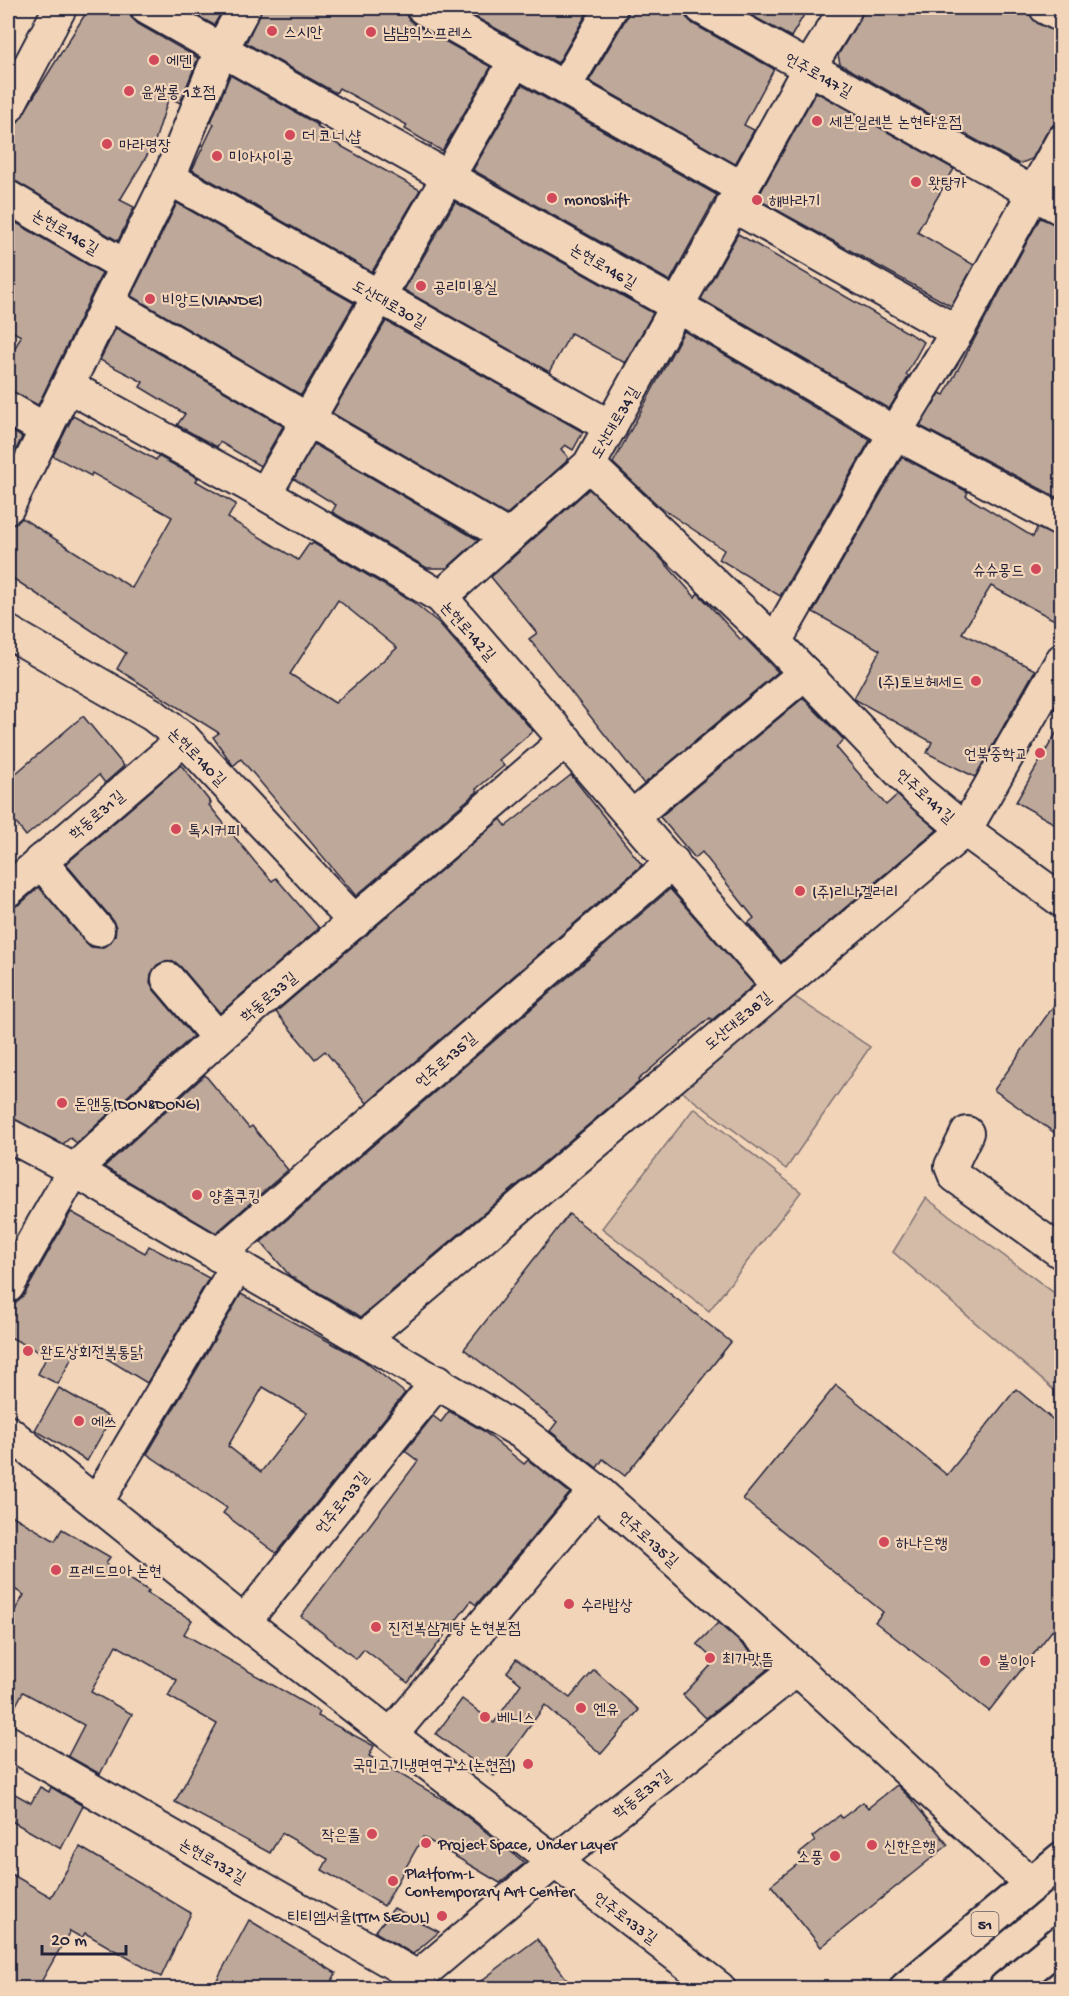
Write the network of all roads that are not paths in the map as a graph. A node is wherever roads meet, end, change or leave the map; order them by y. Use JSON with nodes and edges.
{"nodes":[{"id":1,"x":60,"y":8,"type":"edge"},
{"id":2,"x":147,"y":8,"type":"edge"},
{"id":3,"x":244,"y":8,"type":"edge"},
{"id":4,"x":423,"y":8,"type":"edge"},
{"id":5,"x":611,"y":8,"type":"edge"},
{"id":6,"x":702,"y":8,"type":"edge"},
{"id":7,"x":846,"y":8,"type":"edge"},
{"id":8,"x":1046,"y":8,"type":"edge"},
{"id":9,"x":1062,"y":16,"type":"edge"},
{"id":10,"x":221,"y":50,"type":"junction"},
{"id":11,"x":515,"y":61,"type":"junction"},
{"id":12,"x":808,"y":68,"type":"junction"},
{"id":13,"x":564,"y":88,"type":"junction"},
{"id":14,"x":8,"y":107,"type":"edge"},
{"id":15,"x":1062,"y":141,"type":"edge"},
{"id":16,"x":449,"y":177,"type":"junction"},
{"id":17,"x":169,"y":178,"type":"junction"},
{"id":18,"x":1032,"y":193,"type":"junction"},
{"id":19,"x":737,"y":196,"type":"junction"},
{"id":20,"x":8,"y":197,"type":"edge"},
{"id":21,"x":1062,"y":210,"type":"edge"},
{"id":22,"x":125,"y":266,"type":"junction"},
{"id":23,"x":380,"y":297,"type":"junction"},
{"id":24,"x":108,"y":303,"type":"junction"},
{"id":25,"x":679,"y":307,"type":"junction"},
{"id":26,"x":957,"y":332,"type":"junction"},
{"id":27,"x":68,"y":386,"type":"junction"},
{"id":28,"x":8,"y":408,"type":"edge"},
{"id":29,"x":307,"y":420,"type":"junction"},
{"id":30,"x":611,"y":427,"type":"junction"},
{"id":31,"x":46,"y":430,"type":"junction"},
{"id":32,"x":895,"y":433,"type":"junction"},
{"id":33,"x":589,"y":465,"type":"junction"},
{"id":34,"x":265,"y":494,"type":"junction"},
{"id":35,"x":8,"y":507,"type":"edge"},
{"id":36,"x":1062,"y":521,"type":"edge"},
{"id":37,"x":509,"y":537,"type":"junction"},
{"id":38,"x":441,"y":597,"type":"junction"},
{"id":39,"x":8,"y":632,"type":"edge"},
{"id":40,"x":775,"y":642,"type":"junction"},
{"id":41,"x":1062,"y":660,"type":"edge"},
{"id":42,"x":805,"y":673,"type":"junction"},
{"id":43,"x":184,"y":739,"type":"junction"},
{"id":44,"x":566,"y":740,"type":"junction"},
{"id":45,"x":633,"y":816,"type":"junction"},
{"id":46,"x":964,"y":830,"type":"junction"},
{"id":47,"x":40,"y":861,"type":"junction"},
{"id":48,"x":673,"y":862,"type":"junction"},
{"id":49,"x":8,"y":890,"type":"edge"},
{"id":50,"x":1062,"y":901,"type":"edge"},
{"id":51,"x":355,"y":922,"type":"junction"},
{"id":52,"x":98,"y":930,"type":"dead end"},
{"id":53,"x":168,"y":979,"type":"dead end"},
{"id":54,"x":778,"y":986,"type":"junction"},
{"id":55,"x":219,"y":1038,"type":"junction"},
{"id":56,"x":967,"y":1133,"type":"dead end"},
{"id":57,"x":8,"y":1135,"type":"edge"},
{"id":58,"x":74,"y":1170,"type":"junction"},
{"id":59,"x":1062,"y":1253,"type":"edge"},
{"id":60,"x":228,"y":1261,"type":"junction"},
{"id":61,"x":8,"y":1286,"type":"edge"},
{"id":62,"x":363,"y":1339,"type":"junction"},
{"id":63,"x":438,"y":1382,"type":"junction"},
{"id":64,"x":8,"y":1432,"type":"edge"},
{"id":65,"x":596,"y":1490,"type":"junction"},
{"id":66,"x":97,"y":1502,"type":"junction"},
{"id":67,"x":244,"y":1622,"type":"junction"},
{"id":68,"x":797,"y":1669,"type":"junction"},
{"id":69,"x":392,"y":1734,"type":"junction"},
{"id":70,"x":8,"y":1742,"type":"edge"},
{"id":71,"x":1062,"y":1859,"type":"edge"},
{"id":72,"x":554,"y":1862,"type":"junction"},
{"id":73,"x":1032,"y":1885,"type":"junction"},
{"id":74,"x":1062,"y":1942,"type":"edge"},
{"id":75,"x":412,"y":1983,"type":"edge"},
{"id":76,"x":719,"y":1989,"type":"edge"},
{"id":77,"x":907,"y":1989,"type":"edge"},
{"id":78,"x":1006,"y":1989,"type":"edge"}],
"edges":[{"from":1,"to":14,"type":"street"},
{"from":2,"to":10,"type":"street","name":"논현로146길"},
{"from":3,"to":10,"type":"street"},
{"from":4,"to":11,"type":"street"},
{"from":5,"to":13,"type":"street"},
{"from":6,"to":12,"type":"street","name":"언주로147길"},
{"from":7,"to":12,"type":"street","name":"도산대로34길"},
{"from":8,"to":9,"type":"street"},
{"from":10,"to":16,"type":"street","name":"논현로146길"},
{"from":10,"to":17,"type":"street"},
{"from":11,"to":13,"type":"street"},
{"from":11,"to":16,"type":"street"},
{"from":12,"to":18,"type":"street","name":"언주로147길"},
{"from":12,"to":19,"type":"street","name":"도산대로34길"},
{"from":13,"to":19,"type":"street"},
{"from":15,"to":18,"type":"street"},
{"from":16,"to":23,"type":"street"},
{"from":16,"to":25,"type":"street","name":"논현로146길"},
{"from":17,"to":22,"type":"street"},
{"from":17,"to":23,"type":"street","name":"도산대로30길"},
{"from":18,"to":21,"type":"street","name":"언주로147길"},
{"from":18,"to":26,"type":"street"},
{"from":19,"to":25,"type":"street","name":"도산대로34길"},
{"from":19,"to":26,"type":"street"},
{"from":20,"to":22,"type":"street","name":"논현로146길"},
{"from":22,"to":24,"type":"street"},
{"from":23,"to":29,"type":"street"},
{"from":23,"to":30,"type":"street","name":"도산대로30길"},
{"from":24,"to":27,"type":"street"},
{"from":24,"to":29,"type":"street"},
{"from":25,"to":30,"type":"street","name":"도산대로34길"},
{"from":25,"to":32,"type":"street","name":"논현로146길"},
{"from":26,"to":32,"type":"street"},
{"from":27,"to":31,"type":"street"},
{"from":27,"to":34,"type":"street","name":"논현로142길"},
{"from":28,"to":31,"type":"street"},
{"from":29,"to":34,"type":"street"},
{"from":29,"to":37,"type":"street"},
{"from":30,"to":33,"type":"street","name":"도산대로34길"},
{"from":31,"to":35,"type":"street"},
{"from":32,"to":36,"type":"street","name":"논현로146길"},
{"from":32,"to":40,"type":"street"},
{"from":33,"to":37,"type":"street","name":"도산대로34길"},
{"from":33,"to":40,"type":"street","name":"언주로141길"},
{"from":34,"to":38,"type":"street","name":"논현로142길"},
{"from":37,"to":38,"type":"street","name":"도산대로34길"},
{"from":38,"to":44,"type":"street","name":"논현로142길"},
{"from":39,"to":43,"type":"street","name":"논현로140길"},
{"from":40,"to":42,"type":"street","name":"언주로141길"},
{"from":41,"to":46,"type":"street","name":"도산대로38길"},
{"from":42,"to":45,"type":"street"},
{"from":42,"to":46,"type":"street","name":"언주로141길"},
{"from":43,"to":47,"type":"street","name":"학동로31길"},
{"from":43,"to":51,"type":"street","name":"논현로140길"},
{"from":44,"to":45,"type":"street","name":"논현로142길"},
{"from":44,"to":51,"type":"street","name":"학동로33길"},
{"from":45,"to":48,"type":"street","name":"논현로142길"},
{"from":46,"to":50,"type":"street","name":"언주로141길"},
{"from":46,"to":54,"type":"street","name":"도산대로38길"},
{"from":47,"to":49,"type":"street","name":"학동로31길"},
{"from":47,"to":52,"type":"street"},
{"from":48,"to":54,"type":"street","name":"논현로142길"},
{"from":48,"to":60,"type":"street","name":"언주로135길"},
{"from":51,"to":55,"type":"street","name":"학동로33길"},
{"from":53,"to":55,"type":"street"},
{"from":54,"to":62,"type":"street","name":"도산대로38길"},
{"from":55,"to":58,"type":"street","name":"학동로33길"},
{"from":56,"to":59,"type":"street"},
{"from":57,"to":58,"type":"street","name":"언주로135길"},
{"from":58,"to":60,"type":"street","name":"언주로135길"},
{"from":58,"to":61,"type":"street","name":"학동로33길"},
{"from":60,"to":62,"type":"street","name":"언주로135길"},
{"from":60,"to":66,"type":"street"},
{"from":62,"to":63,"type":"street","name":"언주로135길"},
{"from":63,"to":65,"type":"street","name":"언주로135길"},
{"from":63,"to":67,"type":"street","name":"언주로133길"},
{"from":64,"to":66,"type":"street","name":"언주로133길"},
{"from":65,"to":68,"type":"street","name":"언주로135길"},
{"from":65,"to":69,"type":"street"},
{"from":66,"to":67,"type":"street","name":"언주로133길"},
{"from":67,"to":69,"type":"street","name":"언주로133길"},
{"from":68,"to":72,"type":"street","name":"학동로37길"},
{"from":68,"to":73,"type":"street","name":"언주로135길"},
{"from":69,"to":72,"type":"street","name":"언주로133길"},
{"from":70,"to":75,"type":"street","name":"논현로132길"},
{"from":71,"to":73,"type":"main road","number":"51"},
{"from":72,"to":75,"type":"street","name":"학동로37길"},
{"from":72,"to":76,"type":"street","name":"언주로133길"},
{"from":73,"to":77,"type":"main road","number":"51"},
{"from":74,"to":78,"type":"main road"}]}
